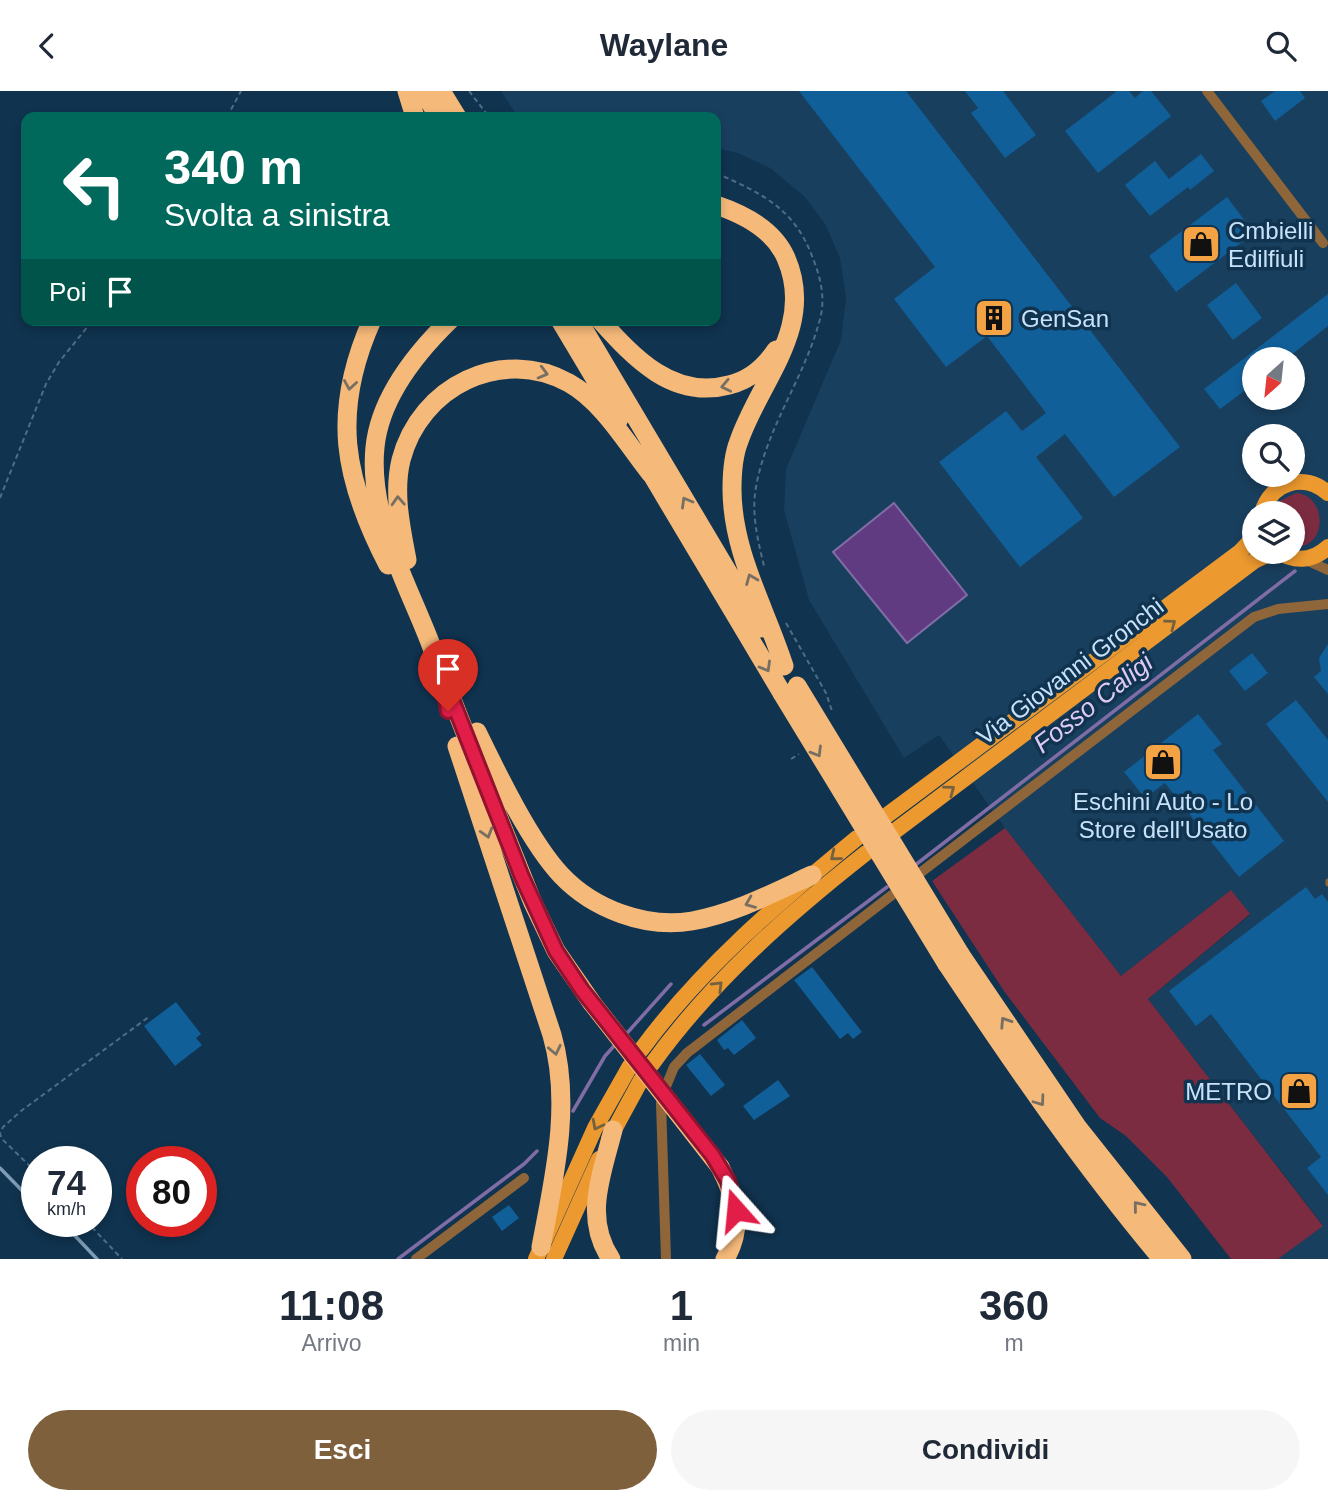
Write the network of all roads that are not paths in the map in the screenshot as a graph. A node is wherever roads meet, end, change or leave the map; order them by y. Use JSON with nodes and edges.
{"nodes":[{"id":1,"x":407,"y":91,"type":"edge"},
{"id":2,"x":423,"y":91,"type":"edge"},
{"id":3,"x":441,"y":91,"type":"edge"},
{"id":4,"x":1207,"y":91,"type":"edge"},
{"id":5,"x":413,"y":112,"type":"edge"},
{"id":6,"x":436,"y":112,"type":"edge"},
{"id":7,"x":454,"y":112,"type":"edge"},
{"id":8,"x":721,"y":207,"type":"edge"},
{"id":9,"x":1323,"y":243,"type":"dead end"},
{"id":10,"x":370,"y":326,"type":"edge"},
{"id":11,"x":444,"y":326,"type":"edge"},
{"id":12,"x":564,"y":326,"type":"edge"},
{"id":13,"x":582,"y":326,"type":"edge"},
{"id":14,"x":606,"y":326,"type":"edge"},
{"id":15,"x":792,"y":326,"type":"junction"},
{"id":16,"x":651,"y":474,"type":"junction"},
{"id":17,"x":1324,"y":486,"type":"edge"},
{"id":18,"x":1268,"y":501,"type":"edge"},
{"id":19,"x":1328,"y":547,"type":"edge"},
{"id":20,"x":1242,"y":548,"type":"edge"},
{"id":21,"x":1305,"y":559,"type":"edge"},
{"id":22,"x":1305,"y":559,"type":"edge"},
{"id":23,"x":1250,"y":564,"type":"edge"},
{"id":24,"x":1328,"y":570,"type":"edge"},
{"id":25,"x":1328,"y":604,"type":"edge"},
{"id":26,"x":420,"y":616,"type":"junction"},
{"id":27,"x":784,"y":666,"type":"junction"},
{"id":28,"x":442,"y":674,"type":"junction"},
{"id":29,"x":789,"y":690,"type":"junction"},
{"id":30,"x":886,"y":816,"type":"dead end"},
{"id":31,"x":895,"y":831,"type":"dead end"},
{"id":32,"x":857,"y":838,"type":"dead end"},
{"id":33,"x":866,"y":853,"type":"dead end"},
{"id":34,"x":919,"y":873,"type":"dead end"},
{"id":35,"x":812,"y":875,"type":"junction"},
{"id":36,"x":892,"y":895,"type":"dead end"},
{"id":37,"x":954,"y":959,"type":"junction"},
{"id":38,"x":641,"y":1050,"type":"dead end"},
{"id":39,"x":652,"y":1064,"type":"dead end"},
{"id":40,"x":630,"y":1066,"type":"dead end"},
{"id":41,"x":641,"y":1080,"type":"dead end"},
{"id":42,"x":667,"y":1084,"type":"dead end"},
{"id":43,"x":661,"y":1103,"type":"dead end"},
{"id":44,"x":613,"y":1130,"type":"junction"},
{"id":45,"x":524,"y":1178,"type":"dead end"},
{"id":46,"x":543,"y":1255,"type":"edge"},
{"id":47,"x":416,"y":1259,"type":"edge"},
{"id":48,"x":611,"y":1259,"type":"edge"},
{"id":49,"x":666,"y":1259,"type":"edge"},
{"id":50,"x":725,"y":1259,"type":"edge"},
{"id":51,"x":1162,"y":1259,"type":"edge"},
{"id":52,"x":1182,"y":1259,"type":"edge"}],
"edges":[{"from":1,"to":5,"type":"highway"},
{"from":2,"to":6,"type":"highway"},
{"from":3,"to":7,"type":"highway"},
{"from":4,"to":9,"type":"street"},
{"from":8,"to":15,"type":"highway"},
{"from":10,"to":26,"type":"highway","one_way":true},
{"from":11,"to":26,"type":"highway"},
{"from":12,"to":16,"type":"highway"},
{"from":27,"to":13,"type":"highway","one_way":true},
{"from":15,"to":14,"type":"highway","one_way":true},
{"from":27,"to":15,"type":"highway","one_way":true},
{"from":26,"to":16,"type":"highway","one_way":true},
{"from":16,"to":29,"type":"highway","one_way":true},
{"from":17,"to":18,"type":"main road"},
{"from":19,"to":21,"type":"main road"},
{"from":20,"to":30,"type":"main road","name":"Via Giovanni Gronchi"},
{"from":22,"to":24,"type":"street"},
{"from":31,"to":23,"type":"main road","name":"Via Giovanni Gronchi","one_way":true},
{"from":25,"to":34,"type":"street"},
{"from":26,"to":28,"type":"highway"},
{"from":27,"to":29,"type":"highway"},
{"from":35,"to":28,"type":"highway","one_way":true},
{"from":28,"to":46,"type":"highway","one_way":true},
{"from":28,"to":50,"type":"highway","bridge":true},
{"from":29,"to":37,"type":"highway","bridge":true},
{"from":32,"to":35,"type":"main road","one_way":true},
{"from":39,"to":33,"type":"main road","one_way":true},
{"from":35,"to":38,"type":"main road"},
{"from":36,"to":42,"type":"street"},
{"from":37,"to":51,"type":"highway","one_way":true},
{"from":52,"to":37,"type":"highway","one_way":true},
{"from":40,"to":46,"type":"main road","one_way":true},
{"from":41,"to":44,"type":"main road"},
{"from":43,"to":49,"type":"street"},
{"from":44,"to":46,"type":"main road"},
{"from":44,"to":48,"type":"highway"},
{"from":45,"to":47,"type":"street"}]}
